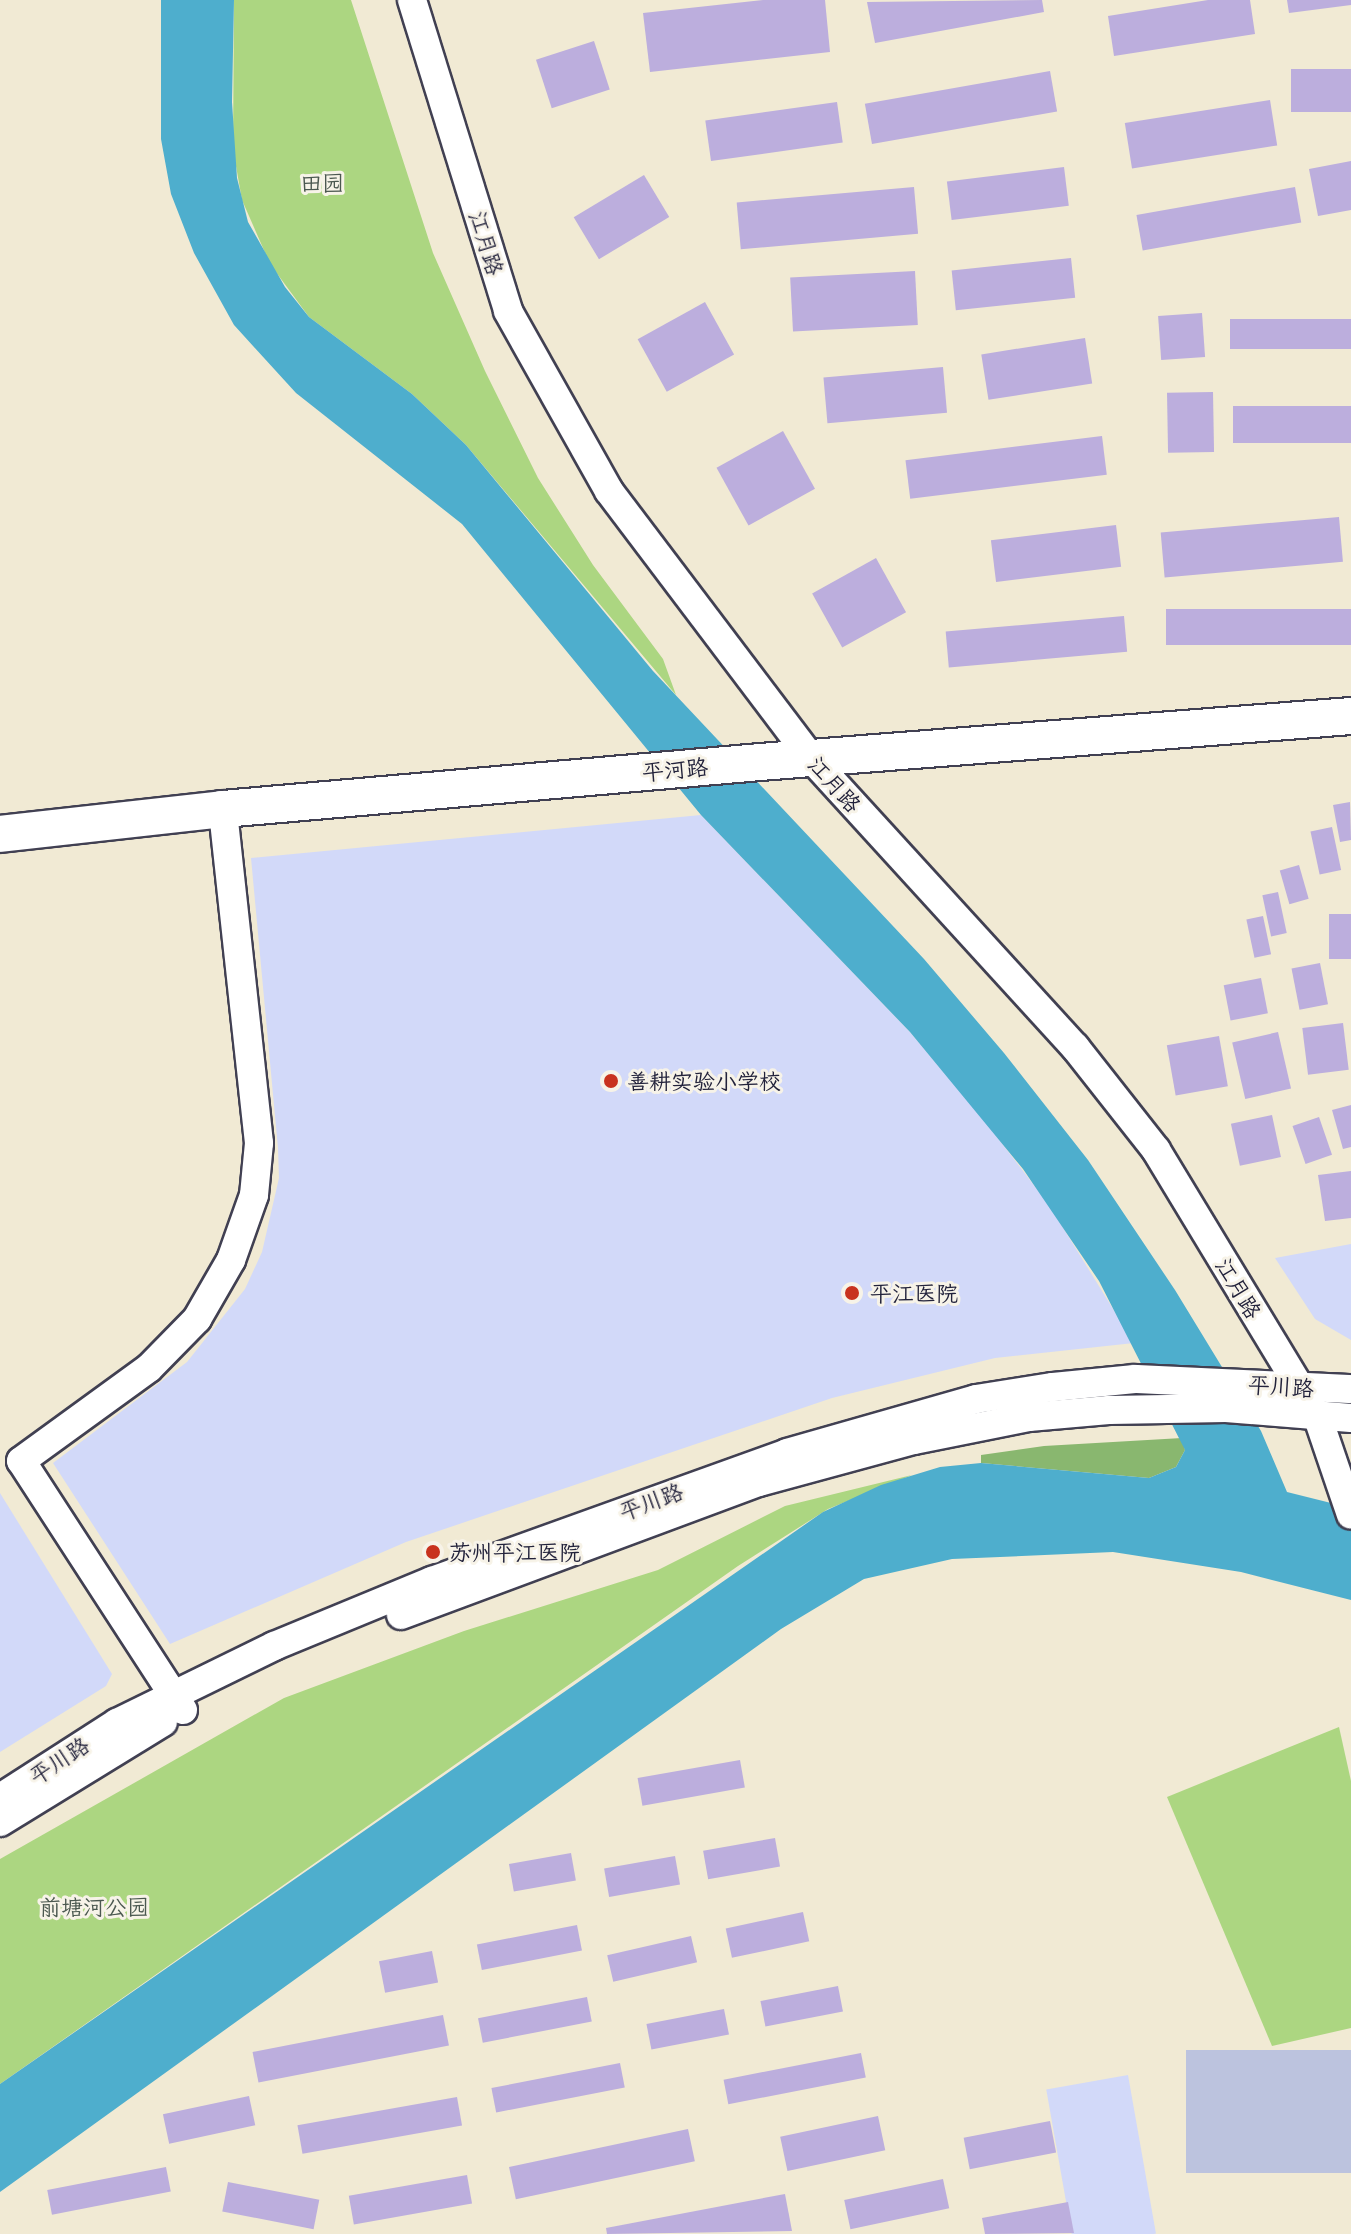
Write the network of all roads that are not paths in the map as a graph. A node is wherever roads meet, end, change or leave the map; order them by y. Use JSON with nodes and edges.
{"nodes":[{"id":1,"x":412,"y":0,"type":"edge"},
{"id":2,"x":1351,"y":716,"type":"edge"},
{"id":3,"x":810,"y":757,"type":"junction"},
{"id":4,"x":223,"y":809,"type":"junction"},
{"id":5,"x":0,"y":834,"type":"edge"},
{"id":6,"x":1300,"y":1389,"type":"junction"},
{"id":7,"x":1351,"y":1389,"type":"edge"},
{"id":8,"x":1318,"y":1418,"type":"junction"},
{"id":9,"x":1351,"y":1418,"type":"edge"},
{"id":10,"x":1348,"y":1501,"type":"edge"},
{"id":11,"x":178,"y":1703,"type":"junction"},
{"id":12,"x":0,"y":1798,"type":"edge"},
{"id":13,"x":0,"y":1822,"type":"edge"}],
"edges":[{"from":1,"to":3,"type":"street","name":"江月路"},
{"from":2,"to":3,"type":"main road","name":"平河路"},
{"from":3,"to":4,"type":"main road","name":"平河路"},
{"from":3,"to":6,"type":"street","name":"江月路"},
{"from":4,"to":5,"type":"main road","name":"平河路"},
{"from":4,"to":11,"type":"street"},
{"from":6,"to":7,"type":"street","name":"平川路"},
{"from":6,"to":8,"type":"street","name":"江月路"},
{"from":6,"to":11,"type":"street","name":"平川路"},
{"from":8,"to":9,"type":"street","name":"平川路"},
{"from":8,"to":10,"type":"street","name":"江月路"},
{"from":8,"to":11,"type":"street","name":"平川路"},
{"from":11,"to":12,"type":"street","name":"平川路"},
{"from":11,"to":13,"type":"street","name":"平川路"}]}
